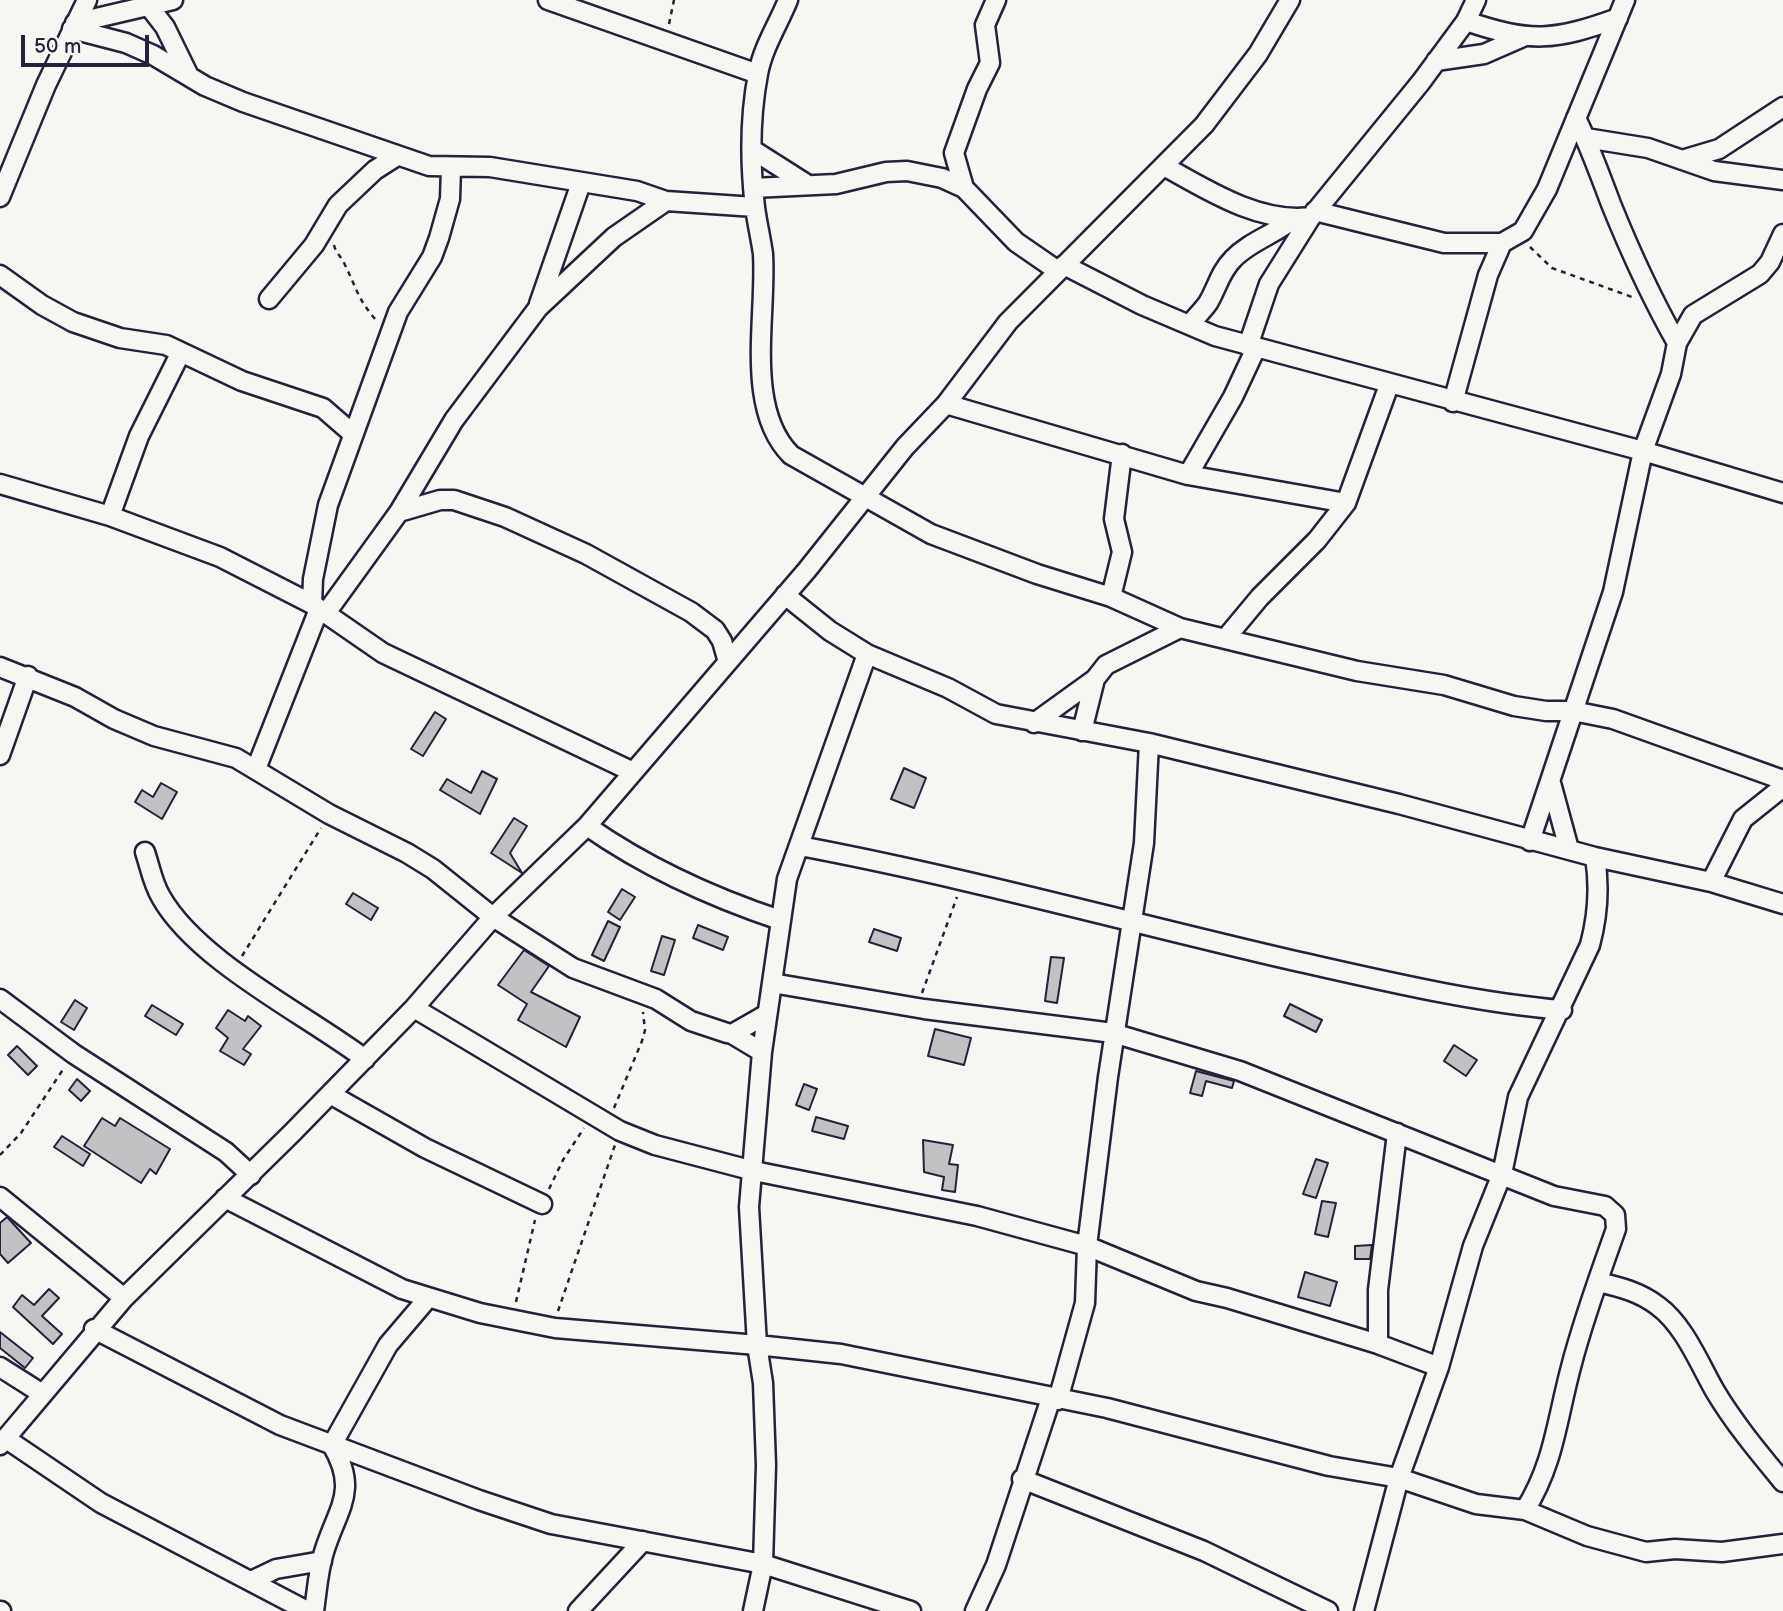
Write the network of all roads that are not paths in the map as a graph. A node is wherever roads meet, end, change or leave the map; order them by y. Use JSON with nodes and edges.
{"nodes":[{"id":1,"x":87,"y":0,"type":"edge"},
{"id":2,"x":173,"y":0,"type":"edge"},
{"id":3,"x":548,"y":0,"type":"edge"},
{"id":4,"x":788,"y":0,"type":"edge"},
{"id":5,"x":996,"y":0,"type":"edge"},
{"id":6,"x":1290,"y":0,"type":"edge"},
{"id":7,"x":1476,"y":0,"type":"edge"},
{"id":8,"x":1625,"y":0,"type":"edge"},
{"id":9,"x":147,"y":3,"type":"edge"},
{"id":10,"x":1618,"y":18,"type":"junction"},
{"id":11,"x":1466,"y":21,"type":"junction"},
{"id":12,"x":74,"y":26,"type":"junction"},
{"id":13,"x":1523,"y":37,"type":"junction"},
{"id":14,"x":1436,"y":61,"type":"junction"},
{"id":15,"x":758,"y":74,"type":"junction"},
{"id":16,"x":189,"y":76,"type":"junction"},
{"id":17,"x":1783,"y":107,"type":"edge"},
{"id":18,"x":1576,"y":118,"type":"junction"},
{"id":19,"x":1586,"y":138,"type":"junction"},
{"id":20,"x":753,"y":150,"type":"junction"},
{"id":21,"x":397,"y":156,"type":"junction"},
{"id":22,"x":1682,"y":160,"type":"junction"},
{"id":23,"x":1164,"y":166,"type":"junction"},
{"id":24,"x":451,"y":168,"type":"junction"},
{"id":25,"x":1783,"y":180,"type":"edge"},
{"id":26,"x":582,"y":183,"type":"junction"},
{"id":27,"x":805,"y":183,"type":"junction"},
{"id":28,"x":754,"y":188,"type":"junction"},
{"id":29,"x":964,"y":188,"type":"junction"},
{"id":30,"x":0,"y":197,"type":"edge"},
{"id":31,"x":666,"y":201,"type":"junction"},
{"id":32,"x":755,"y":207,"type":"junction"},
{"id":33,"x":1313,"y":214,"type":"junction"},
{"id":34,"x":1292,"y":220,"type":"junction"},
{"id":35,"x":1783,"y":234,"type":"edge"},
{"id":36,"x":1502,"y":243,"type":"junction"},
{"id":37,"x":1060,"y":268,"type":"junction"},
{"id":38,"x":0,"y":275,"type":"edge"},
{"id":39,"x":269,"y":299,"type":"dead end"},
{"id":40,"x":538,"y":308,"type":"junction"},
{"id":41,"x":1190,"y":324,"type":"junction"},
{"id":42,"x":1676,"y":343,"type":"junction"},
{"id":43,"x":1252,"y":347,"type":"junction"},
{"id":44,"x":181,"y":352,"type":"junction"},
{"id":45,"x":1389,"y":385,"type":"junction"},
{"id":46,"x":1453,"y":402,"type":"junction"},
{"id":47,"x":946,"y":404,"type":"junction"},
{"id":48,"x":353,"y":434,"type":"junction"},
{"id":49,"x":1643,"y":451,"type":"junction"},
{"id":50,"x":1122,"y":454,"type":"junction"},
{"id":51,"x":1188,"y":475,"type":"junction"},
{"id":52,"x":0,"y":484,"type":"edge"},
{"id":53,"x":1783,"y":493,"type":"edge"},
{"id":54,"x":867,"y":496,"type":"junction"},
{"id":55,"x":1346,"y":503,"type":"junction"},
{"id":56,"x":399,"y":512,"type":"junction"},
{"id":57,"x":110,"y":516,"type":"junction"},
{"id":58,"x":785,"y":595,"type":"junction"},
{"id":59,"x":1111,"y":597,"type":"junction"},
{"id":60,"x":319,"y":609,"type":"junction"},
{"id":61,"x":1180,"y":628,"type":"junction"},
{"id":62,"x":1225,"y":639,"type":"junction"},
{"id":63,"x":867,"y":654,"type":"junction"},
{"id":64,"x":728,"y":662,"type":"junction"},
{"id":65,"x":0,"y":667,"type":"edge"},
{"id":66,"x":28,"y":676,"type":"junction"},
{"id":67,"x":1095,"y":679,"type":"junction"},
{"id":68,"x":1573,"y":710,"type":"junction"},
{"id":69,"x":1034,"y":723,"type":"junction"},
{"id":70,"x":1082,"y":730,"type":"junction"},
{"id":71,"x":1149,"y":743,"type":"junction"},
{"id":72,"x":0,"y":755,"type":"edge"},
{"id":73,"x":256,"y":769,"type":"junction"},
{"id":74,"x":633,"y":772,"type":"junction"},
{"id":75,"x":1783,"y":780,"type":"edge"},
{"id":76,"x":1551,"y":783,"type":"junction"},
{"id":77,"x":1783,"y":787,"type":"edge"},
{"id":78,"x":587,"y":826,"type":"junction"},
{"id":79,"x":1530,"y":841,"type":"junction"},
{"id":80,"x":800,"y":846,"type":"junction"},
{"id":81,"x":1569,"y":849,"type":"junction"},
{"id":82,"x":145,"y":852,"type":"dead end"},
{"id":83,"x":1595,"y":858,"type":"junction"},
{"id":84,"x":1712,"y":882,"type":"junction"},
{"id":85,"x":1783,"y":904,"type":"edge"},
{"id":86,"x":493,"y":917,"type":"junction"},
{"id":87,"x":780,"y":920,"type":"junction"},
{"id":88,"x":1130,"y":923,"type":"junction"},
{"id":89,"x":772,"y":983,"type":"junction"},
{"id":90,"x":0,"y":999,"type":"edge"},
{"id":91,"x":414,"y":1008,"type":"junction"},
{"id":92,"x":1562,"y":1010,"type":"junction"},
{"id":93,"x":767,"y":1014,"type":"junction"},
{"id":94,"x":1113,"y":1033,"type":"junction"},
{"id":95,"x":732,"y":1034,"type":"junction"},
{"id":96,"x":762,"y":1052,"type":"junction"},
{"id":97,"x":365,"y":1059,"type":"junction"},
{"id":98,"x":330,"y":1094,"type":"junction"},
{"id":99,"x":1397,"y":1133,"type":"junction"},
{"id":100,"x":754,"y":1171,"type":"junction"},
{"id":101,"x":1502,"y":1174,"type":"junction"},
{"id":102,"x":251,"y":1175,"type":"junction"},
{"id":103,"x":0,"y":1197,"type":"edge"},
{"id":104,"x":225,"y":1198,"type":"junction"},
{"id":105,"x":541,"y":1205,"type":"dead end"},
{"id":106,"x":1087,"y":1247,"type":"junction"},
{"id":107,"x":1598,"y":1282,"type":"junction"},
{"id":108,"x":124,"y":1298,"type":"junction"},
{"id":109,"x":428,"y":1298,"type":"junction"},
{"id":110,"x":94,"y":1329,"type":"junction"},
{"id":111,"x":1378,"y":1344,"type":"junction"},
{"id":112,"x":757,"y":1345,"type":"junction"},
{"id":113,"x":0,"y":1367,"type":"edge"},
{"id":114,"x":1439,"y":1367,"type":"junction"},
{"id":115,"x":41,"y":1394,"type":"junction"},
{"id":116,"x":1054,"y":1399,"type":"junction"},
{"id":117,"x":3,"y":1442,"type":"edge"},
{"id":118,"x":332,"y":1445,"type":"junction"},
{"id":119,"x":1399,"y":1478,"type":"junction"},
{"id":120,"x":1022,"y":1479,"type":"junction"},
{"id":121,"x":1783,"y":1482,"type":"edge"},
{"id":122,"x":1525,"y":1510,"type":"junction"},
{"id":123,"x":643,"y":1541,"type":"junction"},
{"id":124,"x":1783,"y":1544,"type":"edge"},
{"id":125,"x":322,"y":1561,"type":"junction"},
{"id":126,"x":763,"y":1564,"type":"junction"},
{"id":127,"x":253,"y":1580,"type":"junction"},
{"id":128,"x":307,"y":1611,"type":"edge"},
{"id":129,"x":314,"y":1611,"type":"edge"},
{"id":130,"x":578,"y":1611,"type":"edge"},
{"id":131,"x":753,"y":1611,"type":"edge"},
{"id":132,"x":911,"y":1611,"type":"edge"},
{"id":133,"x":975,"y":1611,"type":"edge"},
{"id":134,"x":1328,"y":1611,"type":"edge"},
{"id":135,"x":1364,"y":1611,"type":"edge"}],
"edges":[{"from":1,"to":12,"type":"street"},
{"from":2,"to":9,"type":"street"},
{"from":3,"to":15,"type":"street"},
{"from":4,"to":15,"type":"street"},
{"from":5,"to":29,"type":"street"},
{"from":6,"to":23,"type":"street"},
{"from":7,"to":11,"type":"street"},
{"from":8,"to":10,"type":"street"},
{"from":9,"to":12,"type":"street"},
{"from":9,"to":16,"type":"street"},
{"from":10,"to":13,"type":"street"},
{"from":10,"to":18,"type":"street"},
{"from":11,"to":13,"type":"street"},
{"from":11,"to":14,"type":"street"},
{"from":12,"to":16,"type":"street"},
{"from":12,"to":30,"type":"street"},
{"from":13,"to":14,"type":"street"},
{"from":14,"to":33,"type":"street"},
{"from":15,"to":20,"type":"street"},
{"from":16,"to":21,"type":"street"},
{"from":17,"to":22,"type":"street"},
{"from":18,"to":19,"type":"street"},
{"from":18,"to":36,"type":"street"},
{"from":19,"to":22,"type":"street"},
{"from":19,"to":42,"type":"street"},
{"from":20,"to":27,"type":"street"},
{"from":20,"to":28,"type":"street"},
{"from":21,"to":24,"type":"street"},
{"from":21,"to":39,"type":"street"},
{"from":22,"to":25,"type":"street"},
{"from":23,"to":34,"type":"street"},
{"from":23,"to":37,"type":"street"},
{"from":24,"to":26,"type":"street"},
{"from":24,"to":48,"type":"street"},
{"from":26,"to":31,"type":"street"},
{"from":26,"to":40,"type":"street"},
{"from":27,"to":28,"type":"street"},
{"from":27,"to":29,"type":"street"},
{"from":28,"to":32,"type":"street"},
{"from":29,"to":37,"type":"street"},
{"from":31,"to":32,"type":"street"},
{"from":31,"to":40,"type":"street"},
{"from":32,"to":54,"type":"street"},
{"from":33,"to":34,"type":"street"},
{"from":33,"to":36,"type":"street"},
{"from":33,"to":43,"type":"street"},
{"from":34,"to":41,"type":"street"},
{"from":35,"to":42,"type":"street"},
{"from":36,"to":46,"type":"street"},
{"from":37,"to":41,"type":"street"},
{"from":37,"to":47,"type":"street"},
{"from":38,"to":44,"type":"street"},
{"from":40,"to":56,"type":"street"},
{"from":41,"to":43,"type":"street"},
{"from":42,"to":49,"type":"street"},
{"from":43,"to":45,"type":"street"},
{"from":43,"to":51,"type":"street"},
{"from":44,"to":48,"type":"street"},
{"from":44,"to":57,"type":"street"},
{"from":45,"to":46,"type":"street"},
{"from":45,"to":55,"type":"street"},
{"from":46,"to":49,"type":"street"},
{"from":47,"to":50,"type":"street"},
{"from":47,"to":54,"type":"street"},
{"from":48,"to":60,"type":"street"},
{"from":49,"to":53,"type":"street"},
{"from":49,"to":68,"type":"street"},
{"from":50,"to":51,"type":"street"},
{"from":50,"to":59,"type":"street"},
{"from":51,"to":55,"type":"street"},
{"from":52,"to":57,"type":"street"},
{"from":54,"to":58,"type":"street"},
{"from":54,"to":59,"type":"street"},
{"from":55,"to":62,"type":"street"},
{"from":56,"to":60,"type":"street"},
{"from":56,"to":64,"type":"street"},
{"from":57,"to":60,"type":"street"},
{"from":58,"to":63,"type":"street"},
{"from":58,"to":64,"type":"street"},
{"from":59,"to":61,"type":"street"},
{"from":60,"to":73,"type":"street"},
{"from":60,"to":74,"type":"street"},
{"from":61,"to":62,"type":"street"},
{"from":61,"to":67,"type":"street"},
{"from":62,"to":68,"type":"street"},
{"from":63,"to":69,"type":"street"},
{"from":63,"to":80,"type":"street"},
{"from":64,"to":74,"type":"street"},
{"from":65,"to":66,"type":"street"},
{"from":66,"to":72,"type":"street"},
{"from":66,"to":73,"type":"street"},
{"from":67,"to":69,"type":"street"},
{"from":67,"to":70,"type":"street"},
{"from":68,"to":75,"type":"street"},
{"from":68,"to":76,"type":"street"},
{"from":69,"to":70,"type":"street"},
{"from":70,"to":71,"type":"street"},
{"from":71,"to":79,"type":"street"},
{"from":71,"to":88,"type":"street"},
{"from":73,"to":86,"type":"street"},
{"from":74,"to":78,"type":"street"},
{"from":76,"to":79,"type":"street"},
{"from":76,"to":81,"type":"street"},
{"from":77,"to":84,"type":"street"},
{"from":78,"to":86,"type":"street"},
{"from":78,"to":87,"type":"street"},
{"from":79,"to":81,"type":"street"},
{"from":80,"to":87,"type":"street"},
{"from":80,"to":88,"type":"street"},
{"from":81,"to":83,"type":"street"},
{"from":82,"to":97,"type":"street"},
{"from":83,"to":84,"type":"street"},
{"from":83,"to":92,"type":"street"},
{"from":84,"to":85,"type":"street"},
{"from":86,"to":91,"type":"street"},
{"from":86,"to":95,"type":"street"},
{"from":87,"to":89,"type":"street"},
{"from":88,"to":92,"type":"street"},
{"from":88,"to":94,"type":"street"},
{"from":89,"to":93,"type":"street"},
{"from":89,"to":94,"type":"street"},
{"from":90,"to":102,"type":"street"},
{"from":91,"to":97,"type":"street"},
{"from":91,"to":100,"type":"street"},
{"from":92,"to":101,"type":"street"},
{"from":93,"to":95,"type":"street"},
{"from":93,"to":96,"type":"street"},
{"from":94,"to":99,"type":"street"},
{"from":94,"to":106,"type":"street"},
{"from":95,"to":96,"type":"street"},
{"from":96,"to":100,"type":"street"},
{"from":97,"to":98,"type":"street"},
{"from":98,"to":102,"type":"street"},
{"from":98,"to":105,"type":"street"},
{"from":99,"to":101,"type":"street"},
{"from":99,"to":111,"type":"street"},
{"from":100,"to":106,"type":"street"},
{"from":100,"to":112,"type":"street"},
{"from":101,"to":107,"type":"street"},
{"from":101,"to":114,"type":"street"},
{"from":102,"to":104,"type":"street"},
{"from":103,"to":108,"type":"street"},
{"from":104,"to":108,"type":"street"},
{"from":104,"to":109,"type":"street"},
{"from":106,"to":111,"type":"street"},
{"from":106,"to":116,"type":"street"},
{"from":107,"to":121,"type":"street"},
{"from":107,"to":122,"type":"street"},
{"from":108,"to":110,"type":"street"},
{"from":109,"to":112,"type":"street"},
{"from":109,"to":118,"type":"street"},
{"from":110,"to":115,"type":"street"},
{"from":110,"to":118,"type":"street"},
{"from":111,"to":114,"type":"street"},
{"from":112,"to":116,"type":"street"},
{"from":112,"to":126,"type":"street"},
{"from":113,"to":115,"type":"street"},
{"from":114,"to":119,"type":"street"},
{"from":115,"to":117,"type":"street"},
{"from":116,"to":119,"type":"street"},
{"from":116,"to":120,"type":"street"},
{"from":117,"to":127,"type":"street"},
{"from":118,"to":123,"type":"street"},
{"from":118,"to":125,"type":"street"},
{"from":119,"to":122,"type":"street"},
{"from":119,"to":135,"type":"street"},
{"from":120,"to":133,"type":"street"},
{"from":120,"to":134,"type":"street"},
{"from":122,"to":124,"type":"street"},
{"from":123,"to":126,"type":"street"},
{"from":123,"to":130,"type":"street"},
{"from":125,"to":127,"type":"street"},
{"from":125,"to":129,"type":"street"},
{"from":126,"to":131,"type":"street"},
{"from":126,"to":132,"type":"street"},
{"from":127,"to":128,"type":"street"}]}
